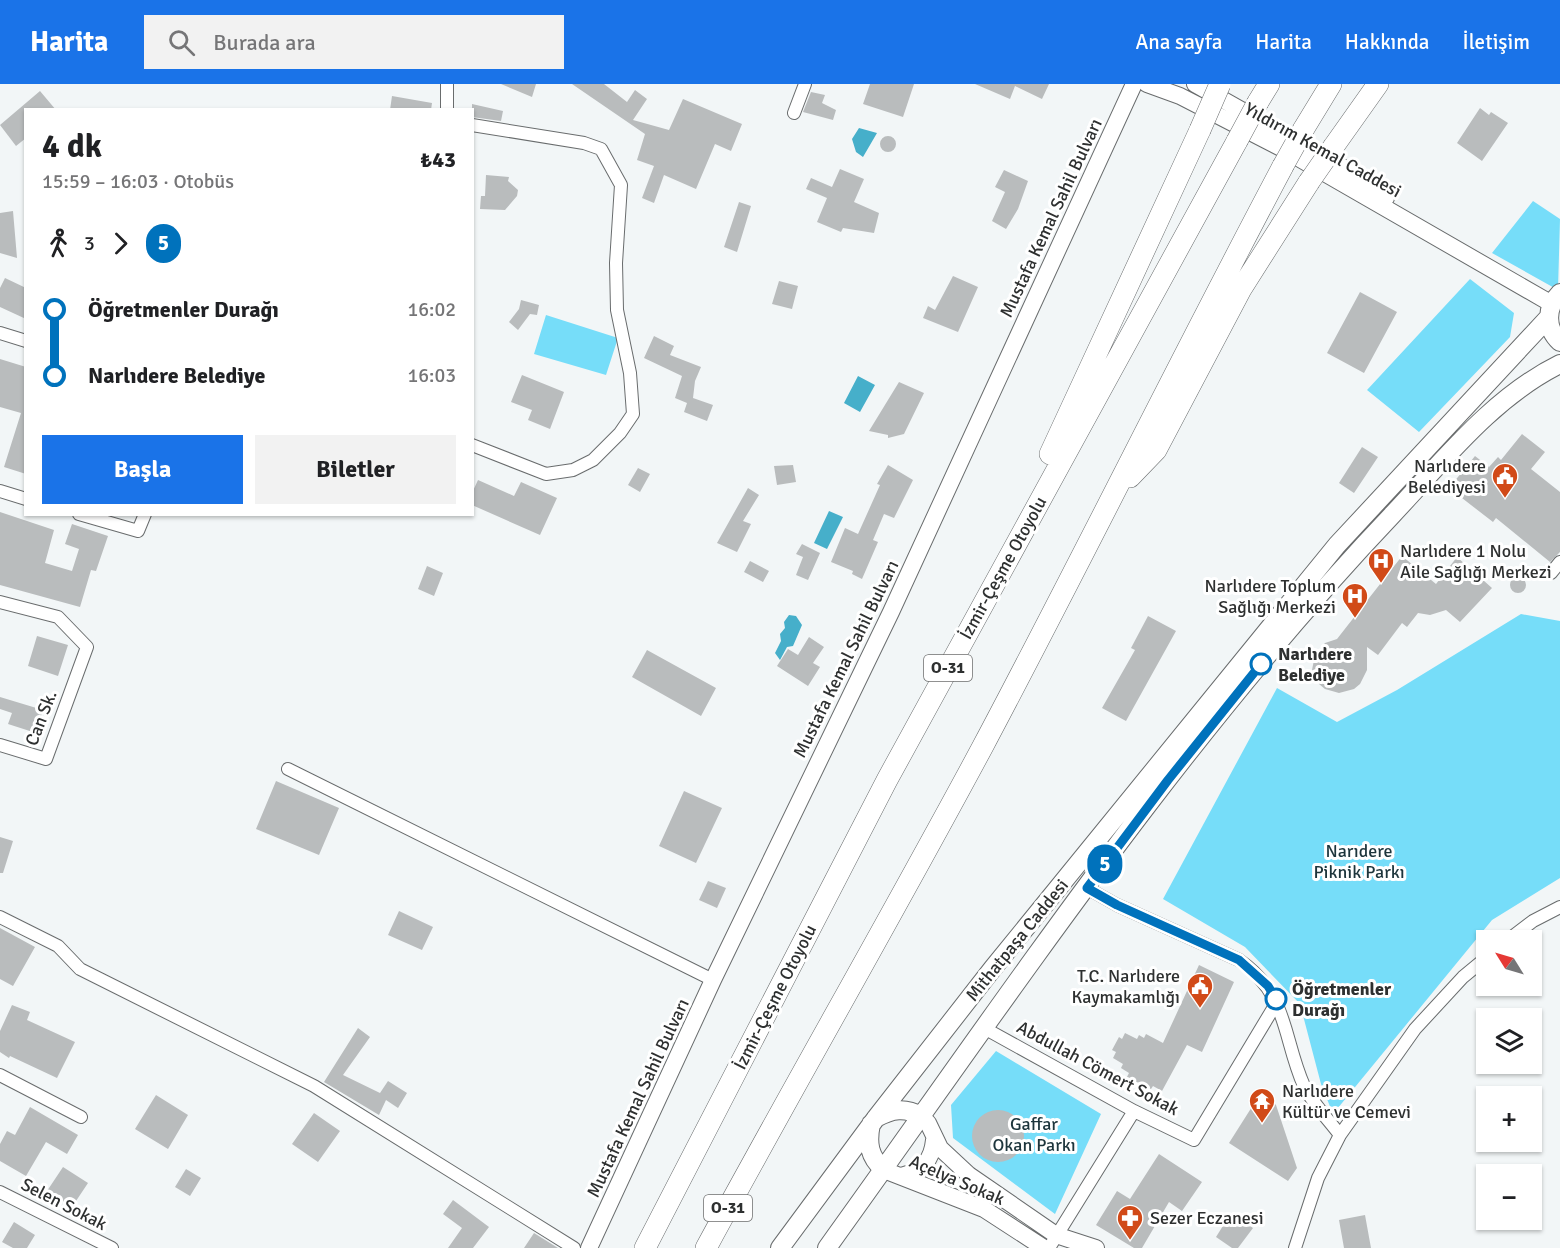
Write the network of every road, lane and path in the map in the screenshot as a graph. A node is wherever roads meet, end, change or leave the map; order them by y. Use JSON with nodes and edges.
{"nodes":[{"id":1,"x":447,"y":84,"type":"edge"},
{"id":2,"x":805,"y":84,"type":"edge"},
{"id":3,"x":1134,"y":84,"type":"edge"},
{"id":4,"x":1147,"y":84,"type":"edge"},
{"id":5,"x":1195,"y":84,"type":"edge"},
{"id":6,"x":1220,"y":84,"type":"edge"},
{"id":7,"x":1331,"y":84,"type":"edge"},
{"id":8,"x":1378,"y":84,"type":"edge"},
{"id":9,"x":1263,"y":93,"type":"edge"},
{"id":10,"x":447,"y":108,"type":"edge"},
{"id":11,"x":794,"y":112,"type":"dead end"},
{"id":12,"x":474,"y":125,"type":"edge"},
{"id":13,"x":1414,"y":223,"type":"junction"},
{"id":14,"x":1553,"y":305,"type":"edge"},
{"id":15,"x":0,"y":333,"type":"edge"},
{"id":16,"x":24,"y":340,"type":"edge"},
{"id":17,"x":1560,"y":342,"type":"edge"},
{"id":18,"x":1560,"y":364,"type":"edge"},
{"id":19,"x":474,"y":447,"type":"edge"},
{"id":20,"x":0,"y":491,"type":"edge"},
{"id":21,"x":1116,"y":493,"type":"junction"},
{"id":22,"x":24,"y":498,"type":"edge"},
{"id":23,"x":87,"y":516,"type":"edge"},
{"id":24,"x":145,"y":516,"type":"edge"},
{"id":25,"x":1560,"y":562,"type":"edge"},
{"id":26,"x":1551,"y":573,"type":"dead end"},
{"id":27,"x":0,"y":602,"type":"edge"},
{"id":28,"x":0,"y":745,"type":"edge"},
{"id":29,"x":288,"y":769,"type":"dead end"},
{"id":30,"x":887,"y":780,"type":"junction"},
{"id":31,"x":1087,"y":888,"type":"junction"},
{"id":32,"x":1560,"y":907,"type":"edge"},
{"id":33,"x":0,"y":917,"type":"edge"},
{"id":34,"x":1522,"y":930,"type":"edge"},
{"id":35,"x":1476,"y":966,"type":"edge"},
{"id":36,"x":713,"y":980,"type":"junction"},
{"id":37,"x":1277,"y":1002,"type":"junction"},
{"id":38,"x":984,"y":1028,"type":"junction"},
{"id":39,"x":0,"y":1075,"type":"edge"},
{"id":40,"x":1134,"y":1111,"type":"junction"},
{"id":41,"x":921,"y":1116,"type":"junction"},
{"id":42,"x":81,"y":1117,"type":"dead end"},
{"id":43,"x":874,"y":1121,"type":"junction"},
{"id":44,"x":1340,"y":1135,"type":"junction"},
{"id":45,"x":934,"y":1140,"type":"junction"},
{"id":46,"x":884,"y":1170,"type":"junction"},
{"id":47,"x":902,"y":1176,"type":"junction"},
{"id":48,"x":0,"y":1192,"type":"edge"},
{"id":49,"x":1052,"y":1241,"type":"edge"},
{"id":50,"x":112,"y":1248,"type":"edge"},
{"id":51,"x":574,"y":1248,"type":"edge"},
{"id":52,"x":589,"y":1248,"type":"edge"},
{"id":53,"x":645,"y":1248,"type":"edge"},
{"id":54,"x":706,"y":1248,"type":"edge"},
{"id":55,"x":780,"y":1248,"type":"edge"},
{"id":56,"x":827,"y":1248,"type":"edge"},
{"id":57,"x":1044,"y":1248,"type":"edge"},
{"id":58,"x":1096,"y":1248,"type":"edge"},
{"id":59,"x":1295,"y":1248,"type":"edge"}],
"edges":[{"from":1,"to":10,"type":"street"},
{"from":2,"to":11,"type":"street"},
{"from":3,"to":36,"type":"main road","name":"Mustafa Kemal Sahil Bulvarı"},
{"from":4,"to":13,"type":"main road","name":"Yıldırım Kemal Caddesi"},
{"from":5,"to":13,"type":"main road","name":"Yıldırım Kemal Caddesi"},
{"from":6,"to":30,"type":"highway","bridge":true},
{"from":7,"to":21,"type":"highway","number":"O-31","bridge":true},
{"from":8,"to":21,"type":"highway","bridge":true},
{"from":9,"to":30,"type":"highway","name":"İzmir-Çeşme Otoyolu","number":"O-31","bridge":true},
{"from":12,"to":19,"type":"street"},
{"from":13,"to":14,"type":"main road","name":"Yıldırım Kemal Caddesi"},
{"from":14,"to":17,"type":"main road"},
{"from":14,"to":43,"type":"main road","name":"Mithatpaşa Caddesi"},
{"from":15,"to":16,"type":"street"},
{"from":18,"to":31,"type":"main road","name":"Mithatpaşa Caddesi"},
{"from":20,"to":22,"type":"street"},
{"from":21,"to":54,"type":"highway","number":"O-31"},
{"from":23,"to":24,"type":"street"},
{"from":25,"to":26,"type":"street"},
{"from":27,"to":28,"type":"street","name":"Can Sk."},
{"from":29,"to":36,"type":"street"},
{"from":30,"to":53,"type":"highway","name":"İzmir-Çeşme Otoyolu","number":"O-31"},
{"from":31,"to":37,"type":"street"},
{"from":31,"to":38,"type":"main road","name":"Mithatpaşa Caddesi"},
{"from":32,"to":34,"type":"street"},
{"from":33,"to":51,"type":"street"},
{"from":35,"to":44,"type":"street"},
{"from":36,"to":52,"type":"main road","name":"Mustafa Kemal Sahil Bulvarı"},
{"from":37,"to":40,"type":"street","name":"Abdullah Cömert Sokak"},
{"from":37,"to":44,"type":"street"},
{"from":38,"to":40,"type":"street","name":"Abdullah Cömert Sokak"},
{"from":38,"to":41,"type":"main road","name":"Mithatpaşa Caddesi"},
{"from":39,"to":42,"type":"street"},
{"from":40,"to":49,"type":"street"},
{"from":41,"to":43,"type":"main road"},
{"from":41,"to":45,"type":"main road","name":"Açelya Sokak"},
{"from":41,"to":46,"type":"main road","name":"Mithatpaşa Caddesi"},
{"from":43,"to":46,"type":"main road"},
{"from":43,"to":55,"type":"main road","name":"Mithatpaşa Caddesi"},
{"from":44,"to":59,"type":"street"},
{"from":45,"to":47,"type":"main road"},
{"from":45,"to":49,"type":"main road","name":"Açelya Sokak"},
{"from":46,"to":47,"type":"main road","name":"Açelya Sokak"},
{"from":46,"to":56,"type":"main road","name":"Mithatpaşa Caddesi"},
{"from":47,"to":57,"type":"main road","name":"Açelya Sokak"},
{"from":48,"to":50,"type":"street","name":"Selen Sokak"},
{"from":49,"to":58,"type":"main road","name":"Açelya Sokak"}]}
